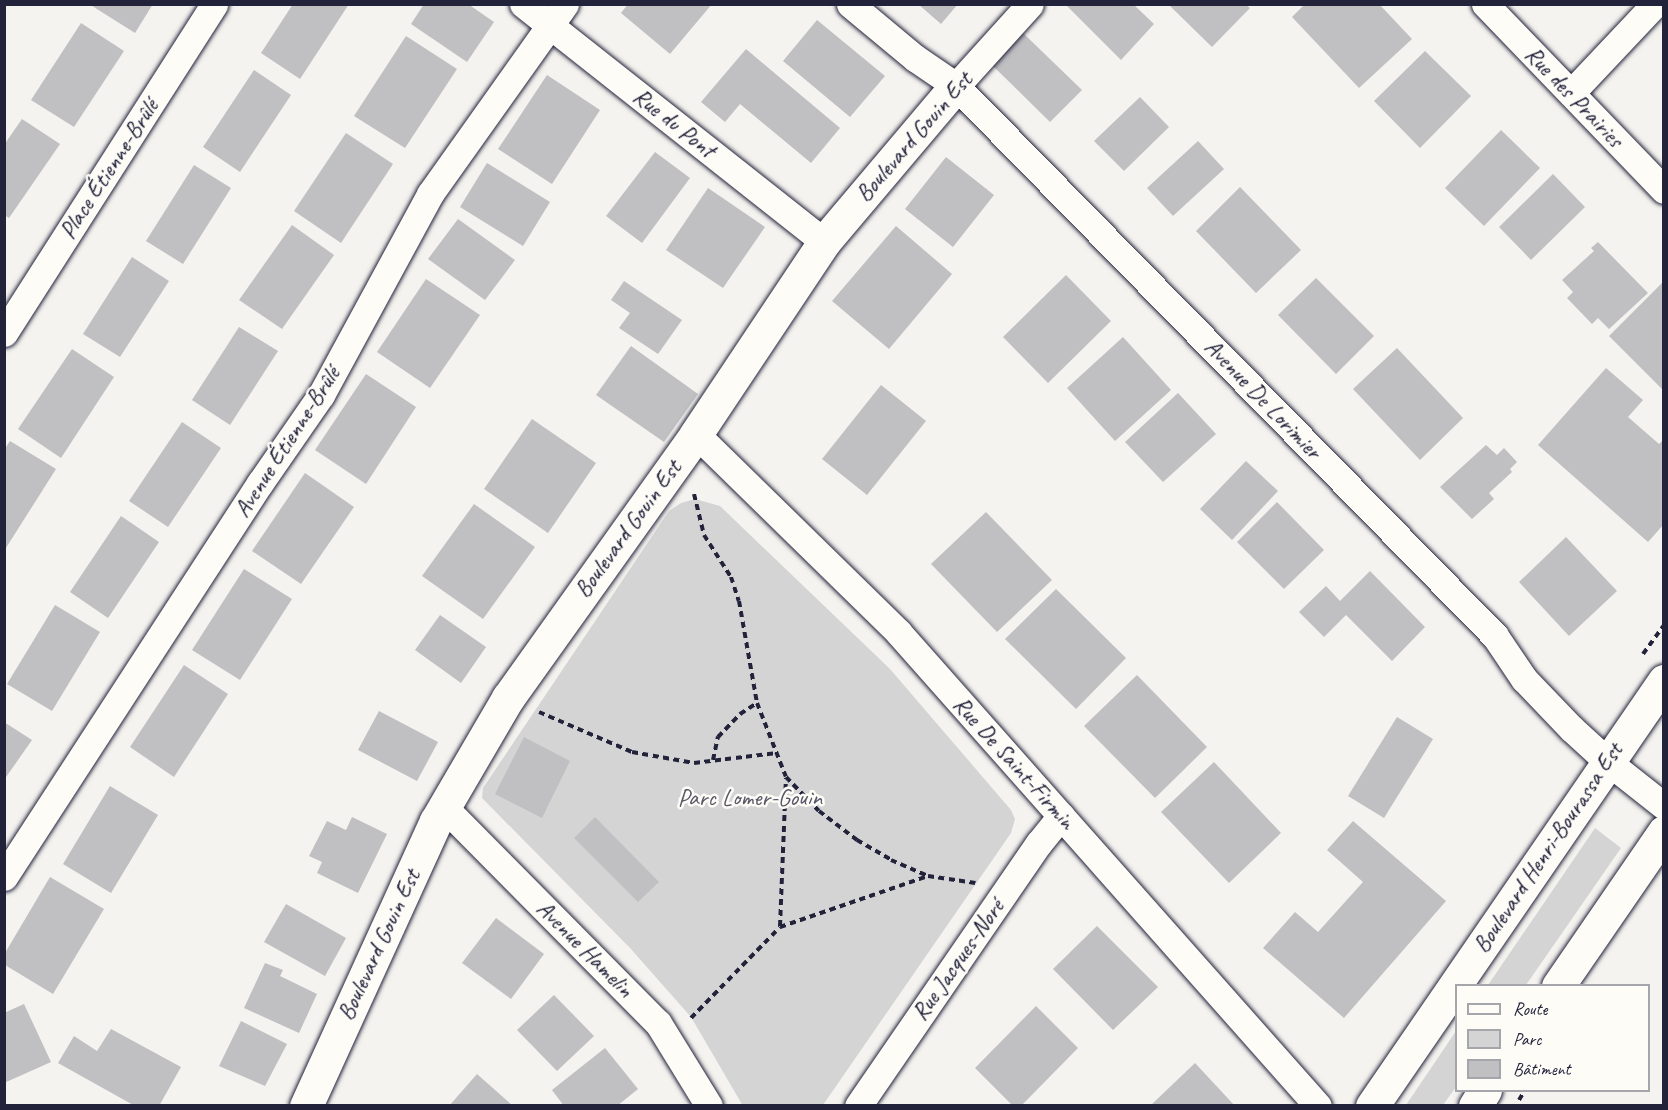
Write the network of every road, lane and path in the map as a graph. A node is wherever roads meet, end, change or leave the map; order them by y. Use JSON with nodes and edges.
{"nodes":[{"id":1,"x":214,"y":4,"type":"edge"},
{"id":2,"x":523,"y":4,"type":"edge"},
{"id":3,"x":850,"y":4,"type":"edge"},
{"id":4,"x":1030,"y":4,"type":"edge"},
{"id":5,"x":1485,"y":4,"type":"edge"},
{"id":6,"x":1654,"y":4,"type":"edge"},
{"id":7,"x":558,"y":15,"type":"edge"},
{"id":8,"x":956,"y":86,"type":"junction"},
{"id":9,"x":1571,"y":93,"type":"junction"},
{"id":10,"x":1664,"y":190,"type":"edge"},
{"id":11,"x":824,"y":242,"type":"junction"},
{"id":12,"x":4,"y":333,"type":"edge"},
{"id":13,"x":696,"y":434,"type":"junction"},
{"id":14,"x":692,"y":487,"type":"dead end"},
{"id":15,"x":1664,"y":625,"type":"edge"},
{"id":16,"x":1658,"y":632,"type":"dead end"},
{"id":17,"x":1664,"y":681,"type":"edge"},
{"id":18,"x":508,"y":698,"type":"junction"},
{"id":19,"x":758,"y":703,"type":"junction"},
{"id":20,"x":777,"y":753,"type":"junction"},
{"id":21,"x":713,"y":760,"type":"junction"},
{"id":22,"x":1607,"y":761,"type":"junction"},
{"id":23,"x":786,"y":777,"type":"junction"},
{"id":24,"x":1664,"y":806,"type":"edge"},
{"id":25,"x":444,"y":807,"type":"junction"},
{"id":26,"x":1061,"y":816,"type":"junction"},
{"id":27,"x":1664,"y":832,"type":"edge"},
{"id":28,"x":928,"y":876,"type":"junction"},
{"id":29,"x":4,"y":877,"type":"edge"},
{"id":30,"x":1008,"y":888,"type":"junction"},
{"id":31,"x":780,"y":927,"type":"junction"},
{"id":32,"x":1455,"y":984,"type":"edge"},
{"id":33,"x":1455,"y":984,"type":"edge"},
{"id":34,"x":1559,"y":984,"type":"edge"},
{"id":35,"x":669,"y":1042,"type":"junction"},
{"id":36,"x":1484,"y":1092,"type":"edge"},
{"id":37,"x":306,"y":1106,"type":"edge"},
{"id":38,"x":709,"y":1106,"type":"edge"},
{"id":39,"x":858,"y":1106,"type":"edge"},
{"id":40,"x":1318,"y":1106,"type":"edge"},
{"id":41,"x":1372,"y":1106,"type":"edge"},
{"id":42,"x":1475,"y":1106,"type":"edge"}],
"edges":[{"from":1,"to":12,"type":"street","name":"Place Étienne-Brûlé"},
{"from":2,"to":7,"type":"street","name":"Rue du Pont"},
{"from":3,"to":8,"type":"street","name":"Avenue De Lorimier"},
{"from":4,"to":8,"type":"street","name":"Boulevard Gouin Est"},
{"from":5,"to":9,"type":"street","name":"Rue des Prairies"},
{"from":6,"to":9,"type":"street"},
{"from":7,"to":11,"type":"street","name":"Rue du Pont"},
{"from":7,"to":29,"type":"street","name":"Avenue Étienne-Brûlé"},
{"from":8,"to":11,"type":"street","name":"Boulevard Gouin Est"},
{"from":8,"to":22,"type":"street","name":"Avenue De Lorimier"},
{"from":9,"to":10,"type":"street","name":"Rue des Prairies"},
{"from":11,"to":13,"type":"street","name":"Boulevard Gouin Est"},
{"from":13,"to":18,"type":"street","name":"Boulevard Gouin Est"},
{"from":13,"to":26,"type":"street","name":"Rue De Saint-Firmin"},
{"from":14,"to":19,"type":"path"},
{"from":15,"to":16,"type":"path"},
{"from":17,"to":22,"type":"street","name":"Boulevard Henri-Bourassa Est"},
{"from":18,"to":21,"type":"path"},
{"from":18,"to":25,"type":"street","name":"Boulevard Gouin Est"},
{"from":19,"to":20,"type":"path"},
{"from":19,"to":21,"type":"path"},
{"from":20,"to":21,"type":"path"},
{"from":20,"to":23,"type":"path"},
{"from":22,"to":24,"type":"street","name":"Avenue De Lorimier"},
{"from":22,"to":32,"type":"street","name":"Boulevard Henri-Bourassa Est"},
{"from":23,"to":28,"type":"path"},
{"from":23,"to":31,"type":"path"},
{"from":25,"to":35,"type":"street","name":"Avenue Hamelin"},
{"from":25,"to":37,"type":"street","name":"Boulevard Gouin Est"},
{"from":26,"to":30,"type":"street","name":"Rue Jacques-Noré"},
{"from":26,"to":40,"type":"street","name":"Rue De Saint-Firmin"},
{"from":27,"to":34,"type":"street"},
{"from":28,"to":30,"type":"path"},
{"from":28,"to":31,"type":"path"},
{"from":30,"to":39,"type":"street","name":"Rue Jacques-Noré"},
{"from":31,"to":35,"type":"path"},
{"from":33,"to":41,"type":"street","name":"Boulevard Henri-Bourassa Est"},
{"from":35,"to":38,"type":"street","name":"Avenue Hamelin"},
{"from":36,"to":42,"type":"street"}]}
